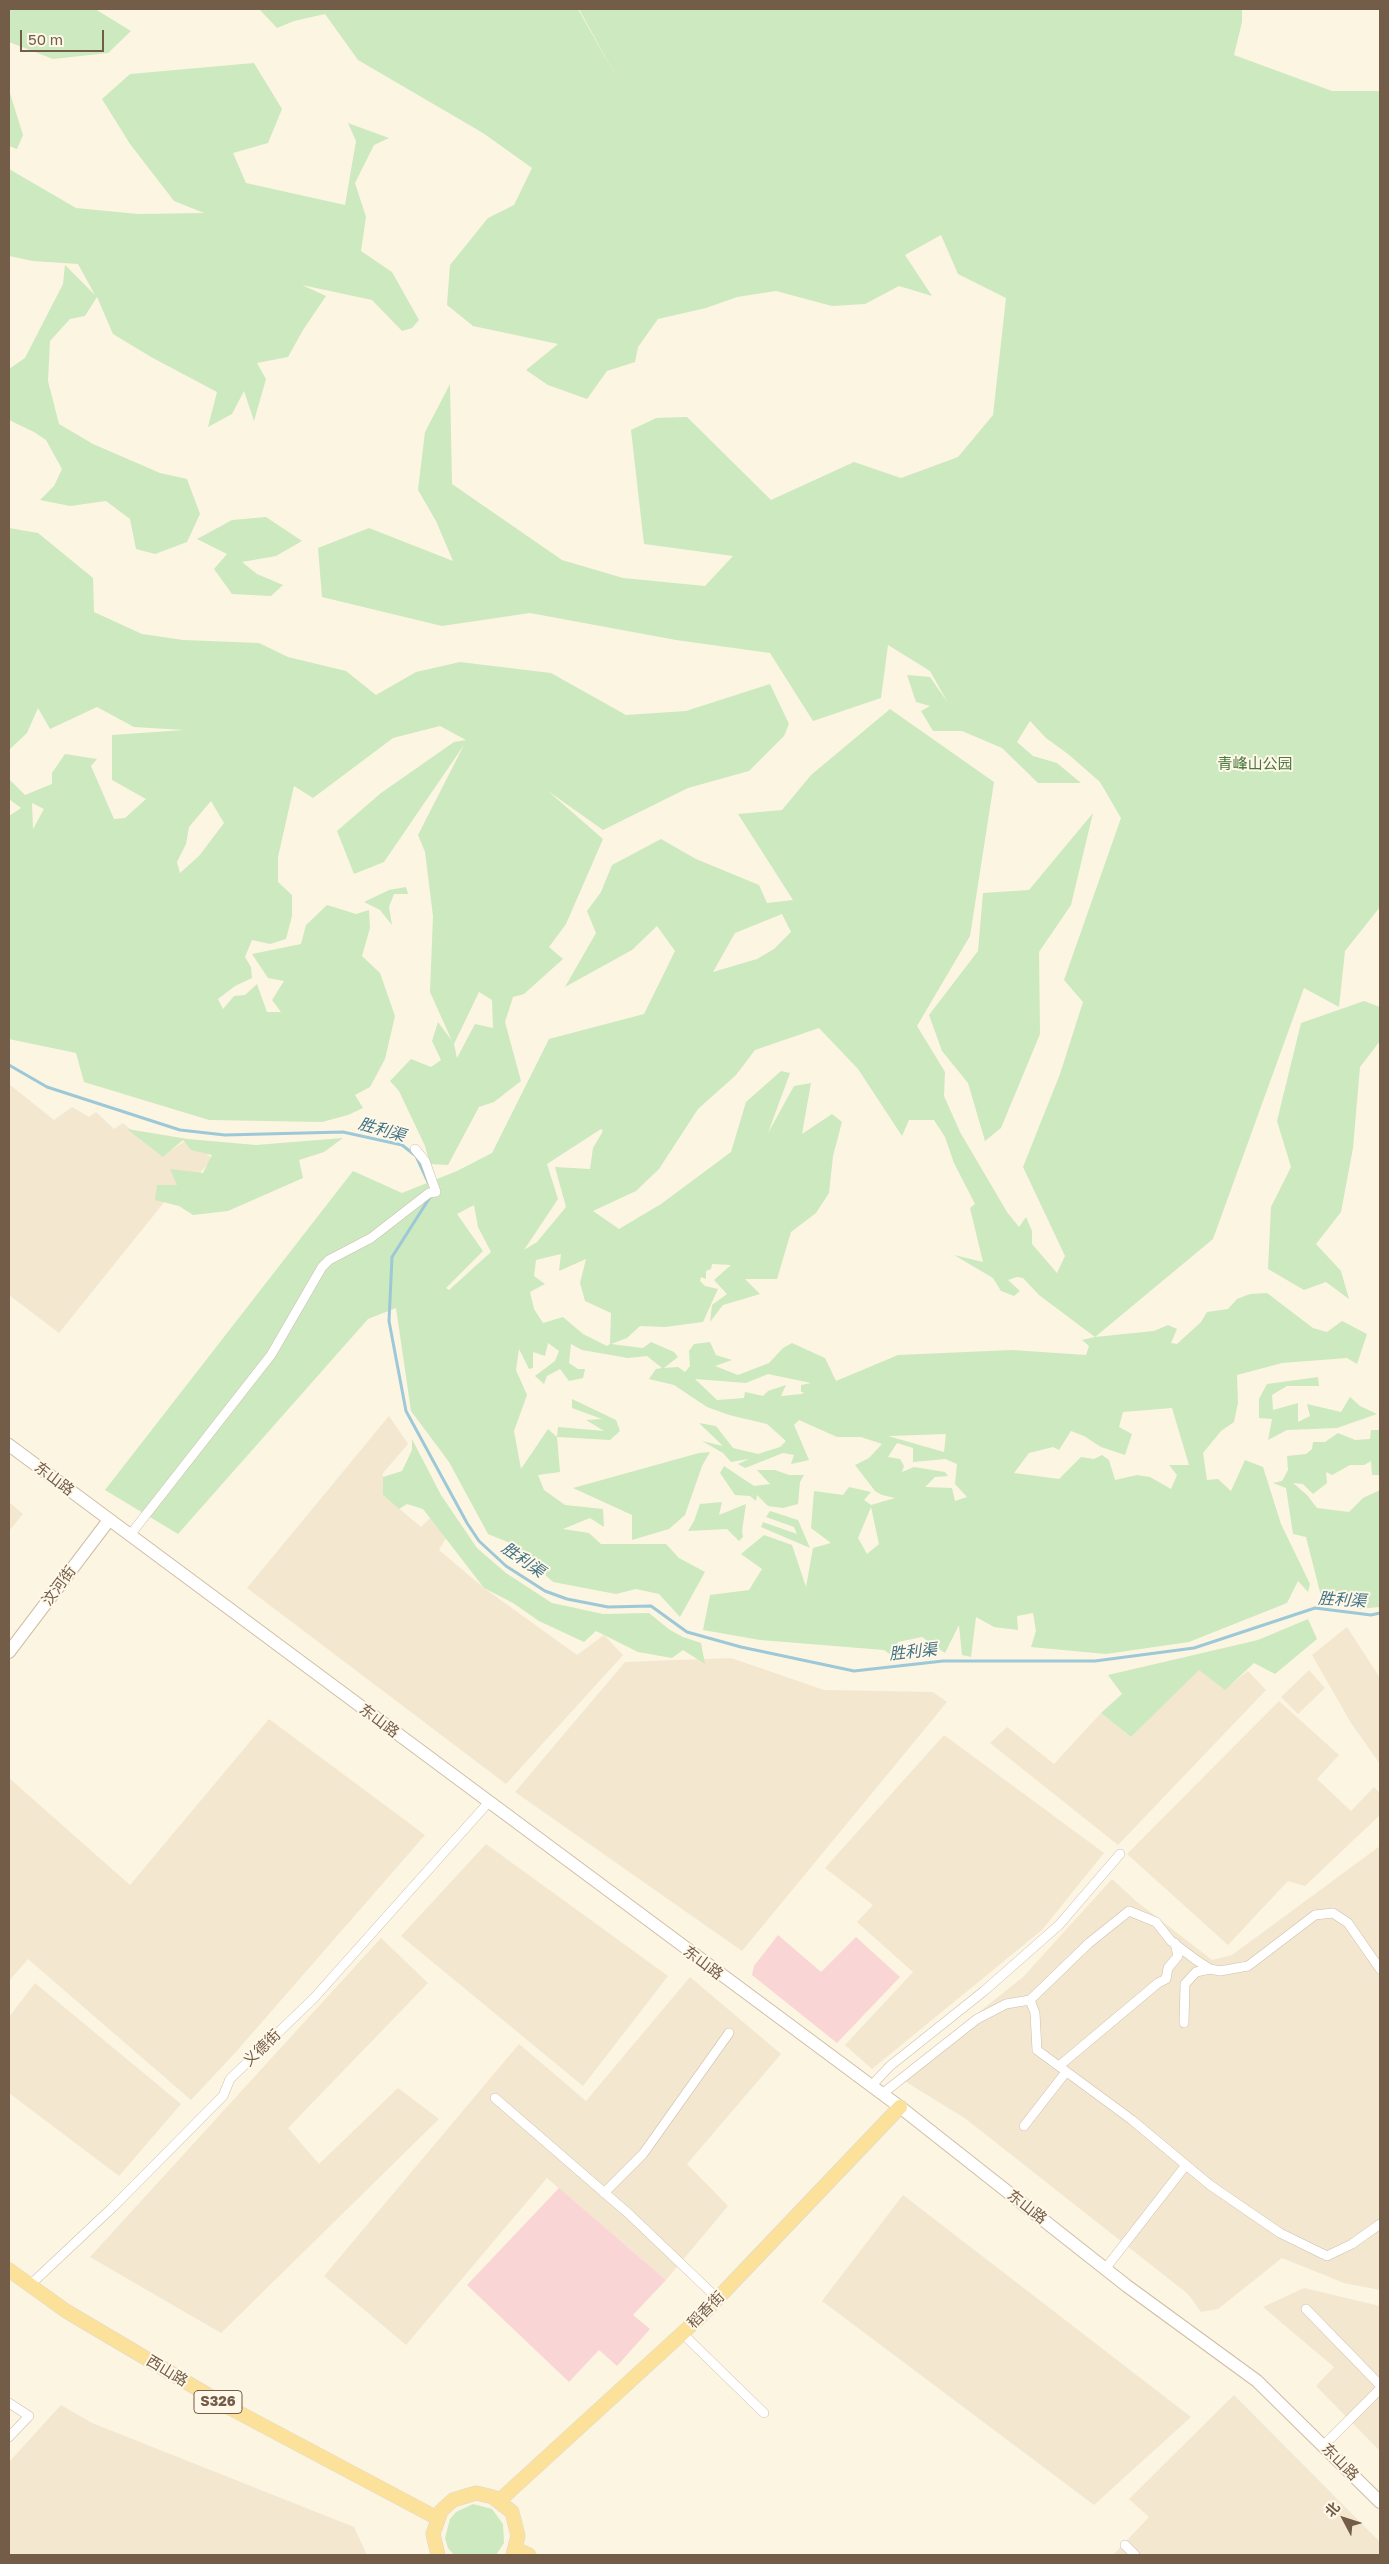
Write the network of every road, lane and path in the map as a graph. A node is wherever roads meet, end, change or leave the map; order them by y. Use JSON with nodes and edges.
{"nodes":[{"id":1,"x":415,"y":1149,"type":"dead end"},
{"id":2,"x":9,"y":1445,"type":"edge"},
{"id":3,"x":109,"y":1520,"type":"junction"},
{"id":4,"x":130,"y":1536,"type":"junction"},
{"id":5,"x":9,"y":1652,"type":"edge"},
{"id":6,"x":488,"y":1802,"type":"junction"},
{"id":7,"x":1120,"y":1854,"type":"dead end"},
{"id":8,"x":1175,"y":1944,"type":"junction"},
{"id":9,"x":1210,"y":1969,"type":"junction"},
{"id":10,"x":1380,"y":1969,"type":"edge"},
{"id":11,"x":1030,"y":2000,"type":"junction"},
{"id":12,"x":1184,"y":2023,"type":"dead end"},
{"id":13,"x":729,"y":2033,"type":"dead end"},
{"id":14,"x":1058,"y":2066,"type":"junction"},
{"id":15,"x":1066,"y":2072,"type":"junction"},
{"id":16,"x":871,"y":2086,"type":"junction"},
{"id":17,"x":882,"y":2094,"type":"junction"},
{"id":18,"x":495,"y":2098,"type":"dead end"},
{"id":19,"x":900,"y":2107,"type":"junction"},
{"id":20,"x":1024,"y":2126,"type":"dead end"},
{"id":21,"x":1186,"y":2165,"type":"junction"},
{"id":22,"x":604,"y":2193,"type":"junction"},
{"id":23,"x":1380,"y":2224,"type":"edge"},
{"id":24,"x":1105,"y":2269,"type":"junction"},
{"id":25,"x":9,"y":2270,"type":"edge"},
{"id":26,"x":30,"y":2285,"type":"junction"},
{"id":27,"x":718,"y":2298,"type":"junction"},
{"id":28,"x":1306,"y":2309,"type":"dead end"},
{"id":29,"x":682,"y":2333,"type":"junction"},
{"id":30,"x":1380,"y":2387,"type":"edge"},
{"id":31,"x":9,"y":2403,"type":"edge"},
{"id":32,"x":764,"y":2413,"type":"dead end"},
{"id":33,"x":9,"y":2436,"type":"edge"},
{"id":34,"x":1324,"y":2445,"type":"junction"},
{"id":35,"x":500,"y":2500,"type":"junction"},
{"id":36,"x":1380,"y":2502,"type":"edge"},
{"id":37,"x":437,"y":2518,"type":"junction"},
{"id":38,"x":1125,"y":2545,"type":"dead end"},
{"id":39,"x":519,"y":2553,"type":"edge"},
{"id":40,"x":438,"y":2555,"type":"edge"},
{"id":41,"x":1135,"y":2555,"type":"edge"}],
"edges":[{"from":1,"to":4,"type":"street"},
{"from":2,"to":3,"type":"street","name":"东山路"},
{"from":3,"to":4,"type":"street","name":"东山路"},
{"from":3,"to":5,"type":"street","name":"汶河街"},
{"from":4,"to":6,"type":"street","name":"东山路"},
{"from":6,"to":16,"type":"street","name":"东山路"},
{"from":6,"to":26,"type":"street","name":"义德街"},
{"from":7,"to":16,"type":"street"},
{"from":8,"to":9,"type":"street"},
{"from":8,"to":11,"type":"street"},
{"from":8,"to":14,"type":"street"},
{"from":9,"to":10,"type":"street"},
{"from":9,"to":12,"type":"street"},
{"from":11,"to":14,"type":"street"},
{"from":11,"to":17,"type":"street"},
{"from":13,"to":22,"type":"street"},
{"from":14,"to":15,"type":"street"},
{"from":15,"to":20,"type":"street"},
{"from":15,"to":21,"type":"street"},
{"from":16,"to":17,"type":"street","name":"东山路"},
{"from":17,"to":19,"type":"street","name":"东山路"},
{"from":18,"to":22,"type":"street"},
{"from":19,"to":24,"type":"street","name":"东山路"},
{"from":19,"to":27,"type":"main road","name":"稻香街"},
{"from":21,"to":23,"type":"street"},
{"from":21,"to":24,"type":"street"},
{"from":22,"to":27,"type":"street"},
{"from":24,"to":34,"type":"street","name":"东山路"},
{"from":25,"to":26,"type":"main road","name":"西山路","number":"S326"},
{"from":26,"to":37,"type":"main road","name":"西山路","number":"S326"},
{"from":27,"to":29,"type":"main road","name":"稻香街"},
{"from":28,"to":30,"type":"street"},
{"from":29,"to":32,"type":"street"},
{"from":29,"to":35,"type":"main road","name":"稻香街"},
{"from":30,"to":34,"type":"street"},
{"from":31,"to":33,"type":"street"},
{"from":34,"to":36,"type":"street","name":"东山路"},
{"from":35,"to":37,"type":"main road"},
{"from":35,"to":39,"type":"main road"},
{"from":37,"to":40,"type":"main road"},
{"from":38,"to":41,"type":"street"}]}
